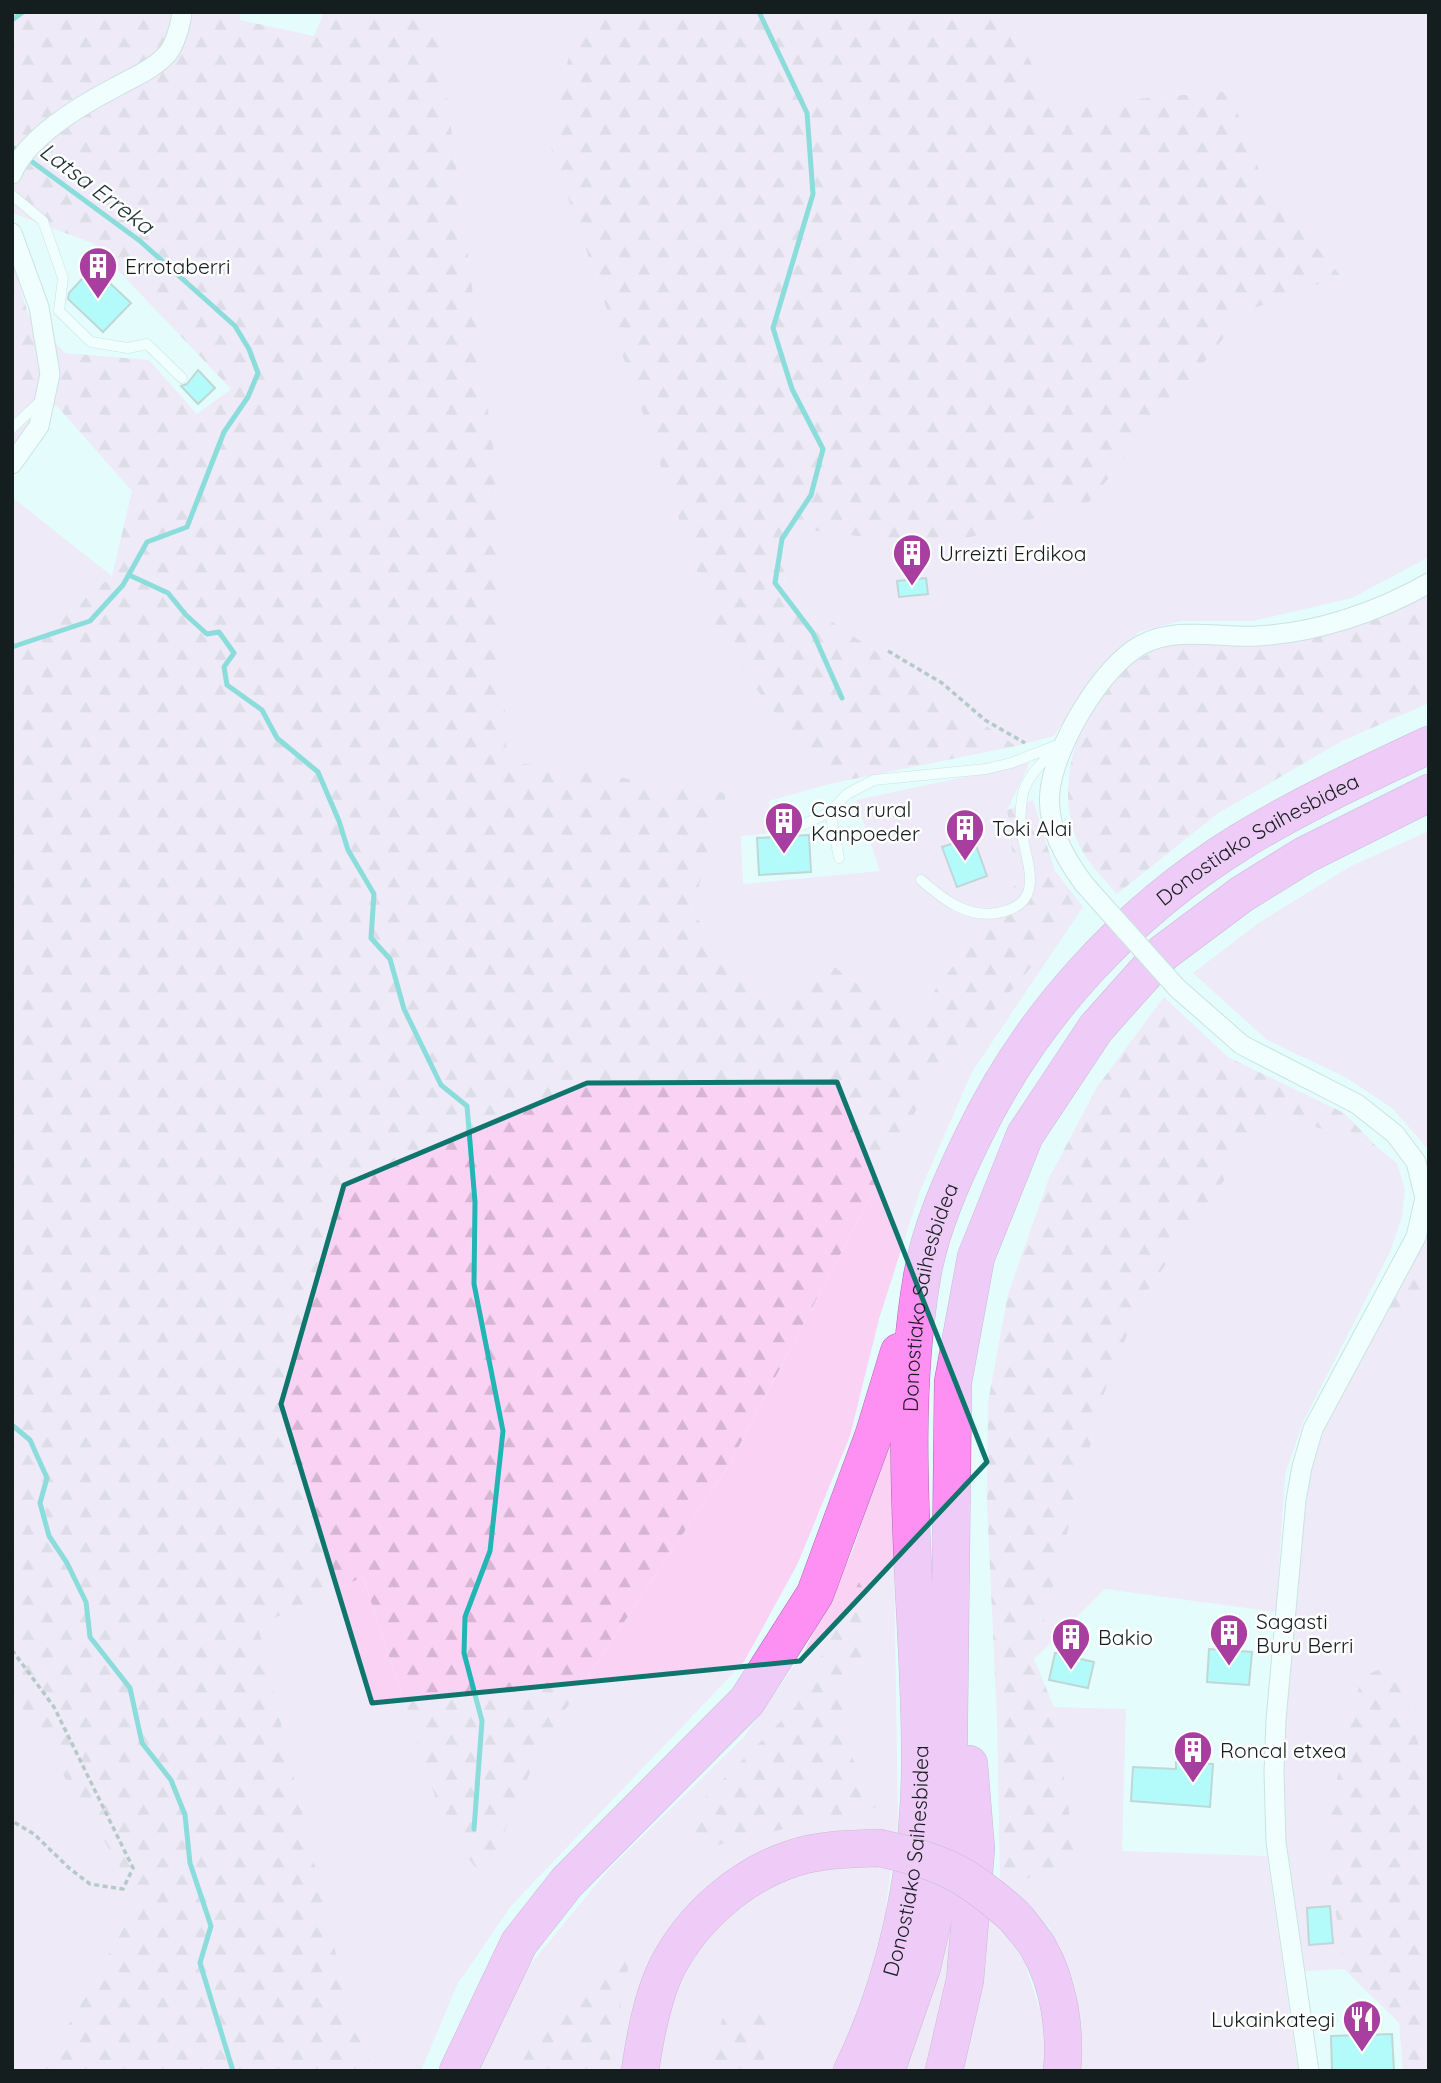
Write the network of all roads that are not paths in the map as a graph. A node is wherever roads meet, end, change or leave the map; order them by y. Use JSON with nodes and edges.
{"nodes":[{"id":1,"x":182,"y":12,"type":"edge"},
{"id":2,"x":14,"y":169,"type":"edge"},
{"id":3,"x":12,"y":195,"type":"edge"},
{"id":4,"x":12,"y":233,"type":"edge"},
{"id":5,"x":182,"y":377,"type":"dead end"},
{"id":6,"x":46,"y":394,"type":"junction"},
{"id":7,"x":12,"y":428,"type":"edge"},
{"id":8,"x":12,"y":464,"type":"edge"},
{"id":9,"x":1429,"y":583,"type":"edge"},
{"id":10,"x":1066,"y":743,"type":"junction"},
{"id":11,"x":1429,"y":745,"type":"edge"},
{"id":12,"x":1429,"y":793,"type":"edge"},
{"id":13,"x":830,"y":812,"type":"junction"},
{"id":14,"x":796,"y":828,"type":"dead end"},
{"id":15,"x":839,"y":858,"type":"dead end"},
{"id":16,"x":921,"y":880,"type":"dead end"},
{"id":17,"x":922,"y":1274,"type":"junction"},
{"id":18,"x":951,"y":1522,"type":"junction"},
{"id":19,"x":457,"y":2071,"type":"edge"},
{"id":20,"x":640,"y":2071,"type":"edge"},
{"id":21,"x":852,"y":2071,"type":"edge"},
{"id":22,"x":886,"y":2071,"type":"edge"},
{"id":23,"x":944,"y":2071,"type":"edge"},
{"id":24,"x":1062,"y":2071,"type":"edge"},
{"id":25,"x":1309,"y":2071,"type":"edge"}],
"edges":[{"from":1,"to":2,"type":"street"},
{"from":3,"to":5,"type":"lane"},
{"from":4,"to":6,"type":"street"},
{"from":6,"to":7,"type":"lane"},
{"from":6,"to":8,"type":"street"},
{"from":9,"to":10,"type":"street"},
{"from":10,"to":13,"type":"lane"},
{"from":10,"to":16,"type":"lane"},
{"from":10,"to":25,"type":"street","bridge":true},
{"from":11,"to":17,"type":"highway","name":"Donostiako Saihesbidea"},
{"from":12,"to":18,"type":"highway","name":"Donostiako Saihesbidea"},
{"from":13,"to":14,"type":"lane"},
{"from":13,"to":15,"type":"lane"},
{"from":17,"to":19,"type":"highway"},
{"from":17,"to":21,"type":"highway","name":"Donostiako Saihesbidea"},
{"from":18,"to":22,"type":"highway","name":"Donostiako Saihesbidea"},
{"from":18,"to":23,"type":"highway"},
{"from":20,"to":24,"type":"highway","bridge":true}]}
